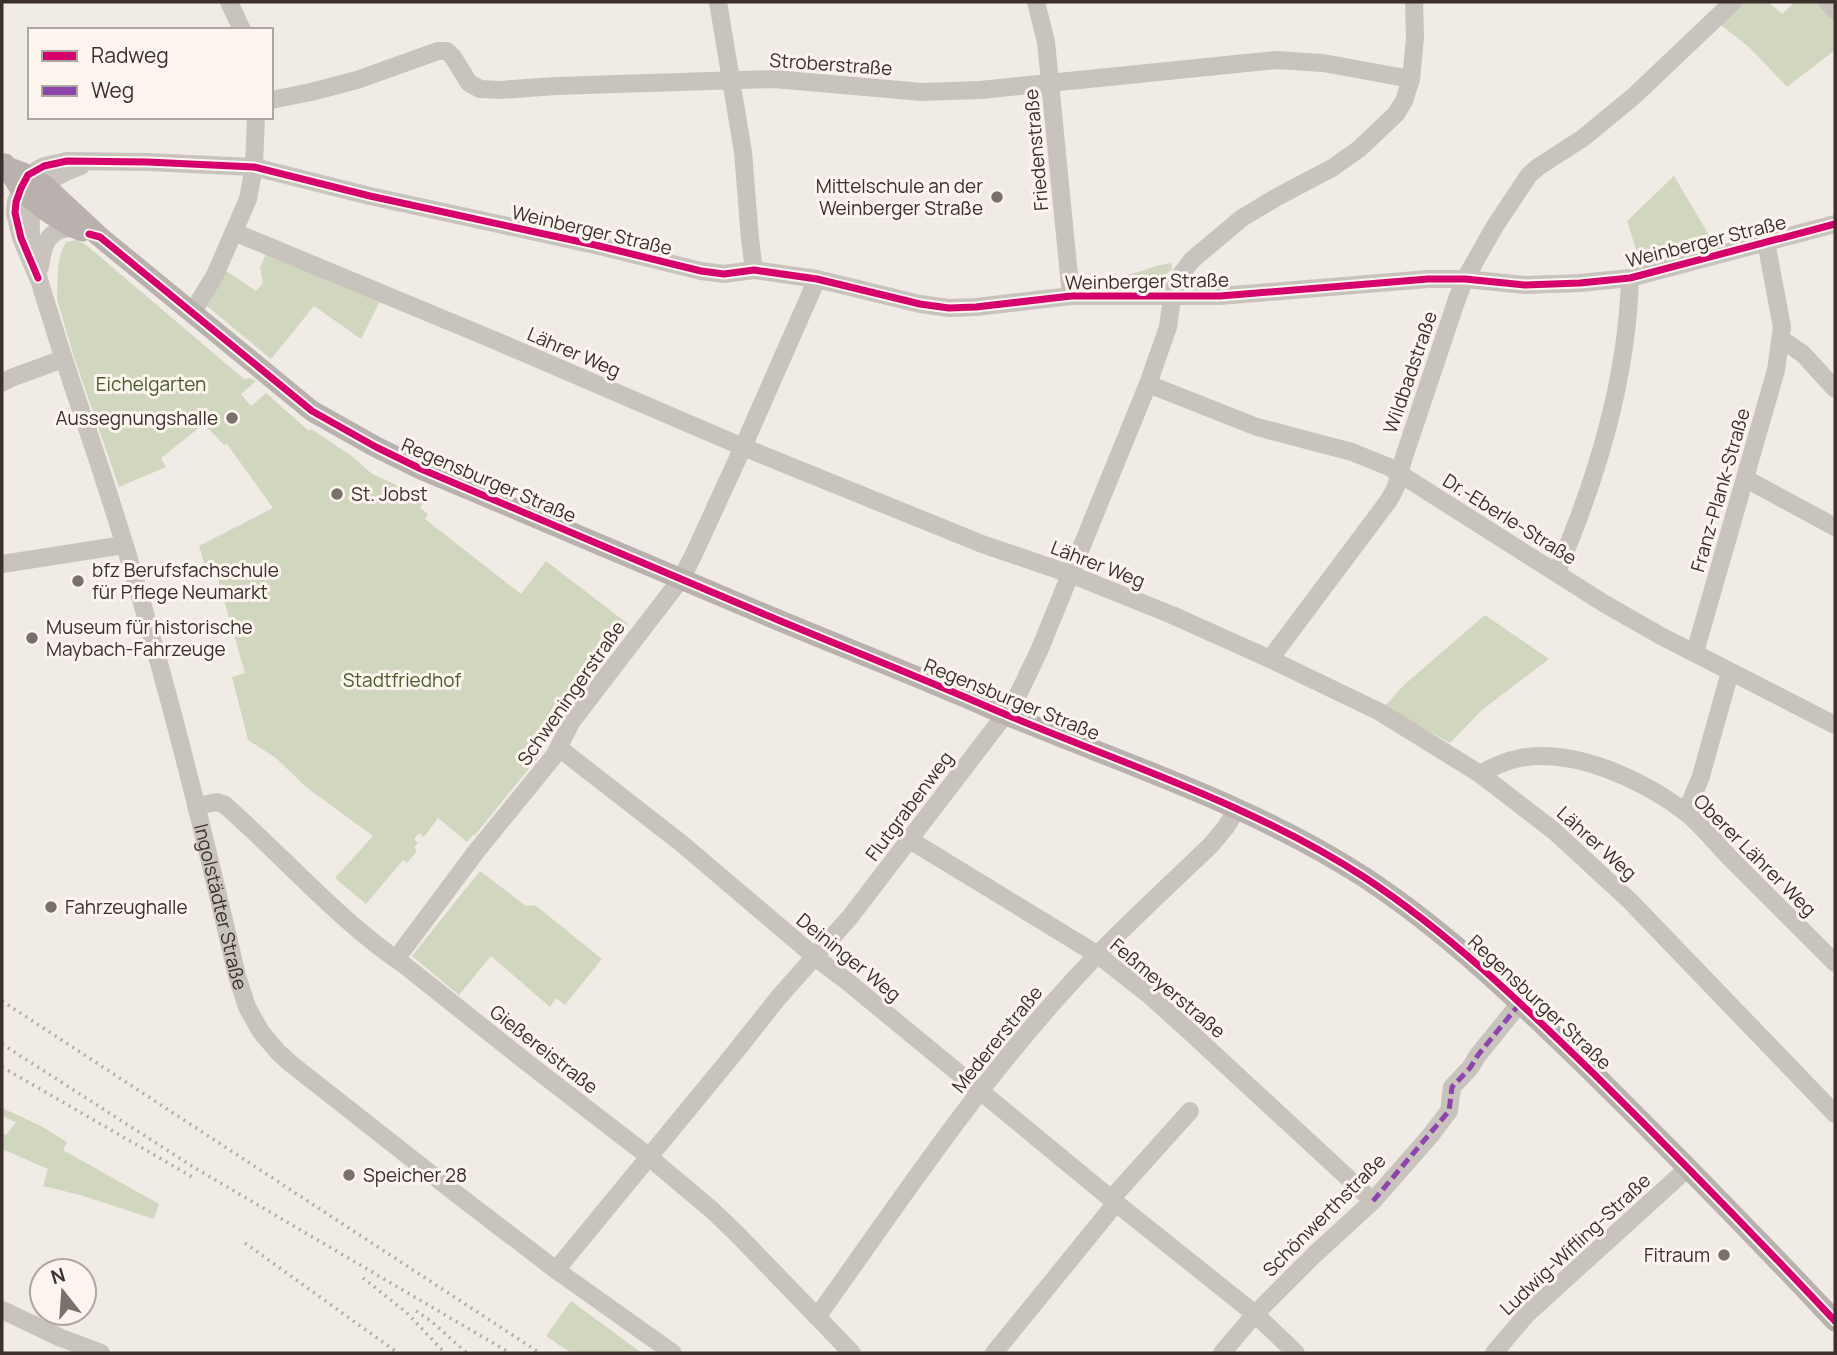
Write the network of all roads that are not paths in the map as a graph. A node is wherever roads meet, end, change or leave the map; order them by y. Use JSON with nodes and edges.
{"nodes":[{"id":1,"x":229,"y":2,"type":"edge"},
{"id":2,"x":718,"y":2,"type":"edge"},
{"id":3,"x":1036,"y":2,"type":"edge"},
{"id":4,"x":1414,"y":2,"type":"edge"},
{"id":5,"x":1732,"y":2,"type":"edge"},
{"id":6,"x":1827,"y":2,"type":"edge"},
{"id":7,"x":1835,"y":10,"type":"edge"},
{"id":8,"x":241,"y":28,"type":"edge"},
{"id":9,"x":1411,"y":79,"type":"junction"},
{"id":10,"x":731,"y":80,"type":"junction"},
{"id":11,"x":1051,"y":83,"type":"junction"},
{"id":12,"x":273,"y":100,"type":"edge"},
{"id":13,"x":256,"y":119,"type":"edge"},
{"id":14,"x":91,"y":162,"type":"junction"},
{"id":15,"x":254,"y":167,"type":"junction"},
{"id":16,"x":73,"y":169,"type":"junction"},
{"id":17,"x":23,"y":180,"type":"edge"},
{"id":18,"x":73,"y":220,"type":"junction"},
{"id":19,"x":1835,"y":224,"type":"edge"},
{"id":20,"x":234,"y":232,"type":"junction"},
{"id":21,"x":1766,"y":242,"type":"junction"},
{"id":22,"x":754,"y":270,"type":"junction"},
{"id":23,"x":38,"y":278,"type":"junction"},
{"id":24,"x":1630,"y":278,"type":"junction"},
{"id":25,"x":817,"y":279,"type":"junction"},
{"id":26,"x":1465,"y":279,"type":"junction"},
{"id":27,"x":1071,"y":296,"type":"junction"},
{"id":28,"x":1172,"y":296,"type":"junction"},
{"id":29,"x":192,"y":313,"type":"junction"},
{"id":30,"x":1781,"y":339,"type":"junction"},
{"id":31,"x":63,"y":359,"type":"junction"},
{"id":32,"x":2,"y":383,"type":"edge"},
{"id":33,"x":1148,"y":384,"type":"junction"},
{"id":34,"x":1835,"y":389,"type":"edge"},
{"id":35,"x":743,"y":447,"type":"junction"},
{"id":36,"x":1400,"y":473,"type":"junction"},
{"id":37,"x":1746,"y":479,"type":"junction"},
{"id":38,"x":1835,"y":527,"type":"edge"},
{"id":39,"x":124,"y":545,"type":"junction"},
{"id":40,"x":2,"y":564,"type":"edge"},
{"id":41,"x":1557,"y":572,"type":"junction"},
{"id":42,"x":1070,"y":575,"type":"junction"},
{"id":43,"x":681,"y":579,"type":"junction"},
{"id":44,"x":1695,"y":652,"type":"junction"},
{"id":45,"x":1270,"y":659,"type":"junction"},
{"id":46,"x":1730,"y":672,"type":"junction"},
{"id":47,"x":1006,"y":714,"type":"junction"},
{"id":48,"x":1835,"y":725,"type":"edge"},
{"id":49,"x":559,"y":748,"type":"junction"},
{"id":50,"x":1480,"y":774,"type":"junction"},
{"id":51,"x":196,"y":806,"type":"junction"},
{"id":52,"x":1237,"y":809,"type":"junction"},
{"id":53,"x":1686,"y":813,"type":"junction"},
{"id":54,"x":910,"y":840,"type":"junction"},
{"id":55,"x":1098,"y":955,"type":"junction"},
{"id":56,"x":814,"y":956,"type":"junction"},
{"id":57,"x":396,"y":959,"type":"junction"},
{"id":58,"x":1835,"y":963,"type":"edge"},
{"id":59,"x":1521,"y":1002,"type":"junction"},
{"id":60,"x":980,"y":1091,"type":"junction"},
{"id":61,"x":1191,"y":1111,"type":"dead end"},
{"id":62,"x":1835,"y":1114,"type":"edge"},
{"id":63,"x":649,"y":1157,"type":"junction"},
{"id":64,"x":1688,"y":1168,"type":"junction"},
{"id":65,"x":1114,"y":1201,"type":"junction"},
{"id":66,"x":1373,"y":1201,"type":"junction"},
{"id":67,"x":556,"y":1270,"type":"junction"},
{"id":68,"x":2,"y":1310,"type":"edge"},
{"id":69,"x":1255,"y":1314,"type":"junction"},
{"id":70,"x":817,"y":1317,"type":"junction"},
{"id":71,"x":1835,"y":1321,"type":"edge"},
{"id":72,"x":101,"y":1353,"type":"edge"},
{"id":73,"x":673,"y":1353,"type":"edge"},
{"id":74,"x":852,"y":1353,"type":"edge"},
{"id":75,"x":995,"y":1353,"type":"edge"},
{"id":76,"x":1222,"y":1353,"type":"edge"},
{"id":77,"x":1296,"y":1353,"type":"edge"},
{"id":78,"x":1493,"y":1353,"type":"edge"}],
"edges":[{"from":1,"to":8,"type":"street"},
{"from":2,"to":10,"type":"street"},
{"from":3,"to":11,"type":"street","name":"Friedenstraße"},
{"from":4,"to":9,"type":"street","name":"Flutgrabenweg"},
{"from":5,"to":26,"type":"street","name":"Wildbadstraße"},
{"from":6,"to":7,"type":"street"},
{"from":9,"to":11,"type":"street","name":"Stroberstraße"},
{"from":9,"to":28,"type":"street","name":"Flutgrabenweg"},
{"from":10,"to":11,"type":"street","name":"Stroberstraße"},
{"from":10,"to":12,"type":"street","name":"Stroberstraße"},
{"from":10,"to":22,"type":"street"},
{"from":11,"to":27,"type":"street","name":"Friedenstraße"},
{"from":13,"to":15,"type":"street"},
{"from":14,"to":15,"type":"street","name":"Weinberger Straße"},
{"from":14,"to":16,"type":"street","name":"Weinberger Straße"},
{"from":14,"to":17,"type":"street","name":"Weinberger Straße"},
{"from":15,"to":20,"type":"street"},
{"from":15,"to":22,"type":"street","name":"Weinberger Straße"},
{"from":16,"to":17,"type":"street","name":"Weinberger Straße"},
{"from":16,"to":18,"type":"street"},
{"from":17,"to":18,"type":"main road","name":"Regensburger Straße"},
{"from":17,"to":23,"type":"street","name":"Ingolstädter Straße"},
{"from":18,"to":23,"type":"street"},
{"from":18,"to":29,"type":"main road","name":"Regensburger Straße"},
{"from":19,"to":21,"type":"street","name":"Weinberger Straße"},
{"from":20,"to":29,"type":"street"},
{"from":20,"to":35,"type":"street","name":"Lährer Weg"},
{"from":21,"to":24,"type":"street","name":"Weinberger Straße"},
{"from":21,"to":30,"type":"street","name":"Franz-Plank-Straße"},
{"from":22,"to":25,"type":"street","name":"Weinberger Straße"},
{"from":23,"to":31,"type":"street","name":"Ingolstädter Straße"},
{"from":24,"to":26,"type":"street","name":"Weinberger Straße"},
{"from":24,"to":41,"type":"street"},
{"from":25,"to":27,"type":"street","name":"Weinberger Straße"},
{"from":25,"to":35,"type":"street","name":"Schweningerstraße"},
{"from":26,"to":28,"type":"street","name":"Weinberger Straße"},
{"from":26,"to":36,"type":"street","name":"Wildbadstraße"},
{"from":27,"to":28,"type":"street","name":"Weinberger Straße"},
{"from":28,"to":33,"type":"street","name":"Flutgrabenweg"},
{"from":29,"to":43,"type":"main road","name":"Regensburger Straße"},
{"from":30,"to":34,"type":"street"},
{"from":30,"to":37,"type":"street","name":"Franz-Plank-Straße"},
{"from":31,"to":32,"type":"street"},
{"from":31,"to":39,"type":"street","name":"Ingolstädter Straße"},
{"from":33,"to":36,"type":"street","name":"Dr.-Eberle-Straße"},
{"from":33,"to":42,"type":"street","name":"Flutgrabenweg"},
{"from":35,"to":42,"type":"street","name":"Lährer Weg"},
{"from":35,"to":43,"type":"street","name":"Schweningerstraße"},
{"from":36,"to":41,"type":"street","name":"Dr.-Eberle-Straße"},
{"from":36,"to":45,"type":"street","name":"Wildbadstraße"},
{"from":37,"to":38,"type":"street"},
{"from":37,"to":44,"type":"street","name":"Franz-Plank-Straße"},
{"from":39,"to":40,"type":"street"},
{"from":39,"to":51,"type":"street","name":"Ingolstädter Straße"},
{"from":41,"to":44,"type":"street","name":"Dr.-Eberle-Straße"},
{"from":42,"to":45,"type":"street","name":"Lährer Weg"},
{"from":42,"to":47,"type":"street","name":"Flutgrabenweg"},
{"from":43,"to":47,"type":"main road","name":"Regensburger Straße"},
{"from":43,"to":49,"type":"street","name":"Schweningerstraße"},
{"from":44,"to":46,"type":"street","name":"Dr.-Eberle-Straße"},
{"from":45,"to":50,"type":"street","name":"Lährer Weg"},
{"from":46,"to":48,"type":"street","name":"Dr.-Eberle-Straße"},
{"from":46,"to":53,"type":"street"},
{"from":47,"to":52,"type":"main road","name":"Regensburger Straße"},
{"from":47,"to":54,"type":"street","name":"Flutgrabenweg"},
{"from":49,"to":56,"type":"street","name":"Deininger Weg"},
{"from":49,"to":57,"type":"street","name":"Schweningerstraße"},
{"from":50,"to":53,"type":"street","name":"Oberer Lährer Weg"},
{"from":50,"to":62,"type":"street","name":"Lährer Weg"},
{"from":51,"to":57,"type":"street","name":"Gießereistraße"},
{"from":51,"to":67,"type":"street","name":"Ingolstädter Straße"},
{"from":52,"to":55,"type":"street","name":"Medererstraße"},
{"from":52,"to":59,"type":"main road","name":"Regensburger Straße"},
{"from":53,"to":58,"type":"street","name":"Oberer Lährer Weg"},
{"from":54,"to":55,"type":"street","name":"Feßmeyerstraße"},
{"from":54,"to":56,"type":"street","name":"Flutgrabenweg"},
{"from":55,"to":60,"type":"street","name":"Medererstraße"},
{"from":55,"to":66,"type":"street","name":"Feßmeyerstraße"},
{"from":56,"to":60,"type":"street","name":"Deininger Weg"},
{"from":56,"to":63,"type":"street","name":"Flutgrabenweg"},
{"from":57,"to":63,"type":"street","name":"Gießereistraße"},
{"from":59,"to":64,"type":"main road","name":"Regensburger Straße"},
{"from":59,"to":66,"type":"street","name":"Schönwerthstraße"},
{"from":60,"to":65,"type":"street","name":"Deininger Weg"},
{"from":60,"to":70,"type":"street","name":"Medererstraße"},
{"from":61,"to":65,"type":"street"},
{"from":63,"to":67,"type":"street","name":"Flutgrabenweg"},
{"from":63,"to":70,"type":"street","name":"Gießereistraße"},
{"from":64,"to":71,"type":"main road","name":"Regensburger Straße"},
{"from":64,"to":78,"type":"street","name":"Ludwig-Wifling-Straße"},
{"from":65,"to":69,"type":"street","name":"Deininger Weg"},
{"from":65,"to":75,"type":"street"},
{"from":66,"to":69,"type":"street","name":"Schönwerthstraße"},
{"from":67,"to":73,"type":"street","name":"Ingolstädter Straße"},
{"from":68,"to":72,"type":"street"},
{"from":69,"to":76,"type":"street","name":"Schönwerthstraße"},
{"from":69,"to":77,"type":"street","name":"Deininger Weg"},
{"from":70,"to":74,"type":"street","name":"Gießereistraße"}]}
